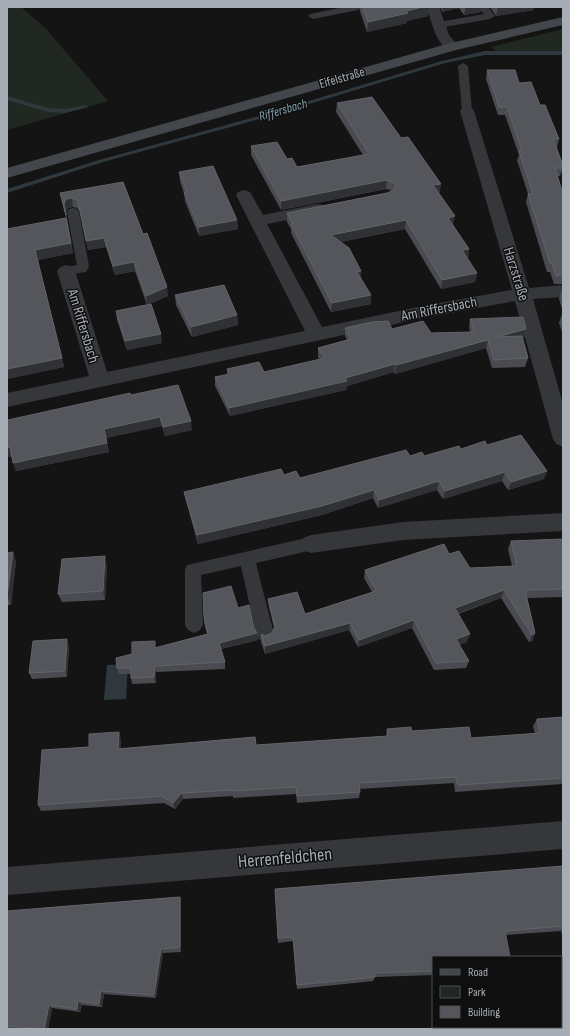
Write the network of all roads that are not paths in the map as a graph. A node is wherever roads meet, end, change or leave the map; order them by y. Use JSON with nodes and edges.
{"nodes":[{"id":1,"x":358,"y":7,"type":"edge"},
{"id":2,"x":433,"y":7,"type":"edge"},
{"id":3,"x":483,"y":7,"type":"edge"},
{"id":4,"x":313,"y":16,"type":"dead end"},
{"id":5,"x":563,"y":21,"type":"edge"},
{"id":6,"x":439,"y":25,"type":"junction"},
{"id":7,"x":452,"y":47,"type":"junction"},
{"id":8,"x":463,"y":66,"type":"dead end"},
{"id":9,"x":467,"y":110,"type":"joint"},
{"id":10,"x":7,"y":173,"type":"edge"},
{"id":11,"x":244,"y":195,"type":"dead end"},
{"id":12,"x":333,"y":206,"type":"edge"},
{"id":13,"x":73,"y":212,"type":"dead end"},
{"id":14,"x":258,"y":221,"type":"junction"},
{"id":15,"x":66,"y":271,"type":"joint"},
{"id":16,"x":563,"y":291,"type":"edge"},
{"id":17,"x":522,"y":294,"type":"junction"},
{"id":18,"x":316,"y":334,"type":"junction"},
{"id":19,"x":100,"y":380,"type":"junction"},
{"id":20,"x":7,"y":400,"type":"edge"},
{"id":21,"x":563,"y":439,"type":"edge"},
{"id":22,"x":563,"y":522,"type":"edge"},
{"id":23,"x":311,"y":544,"type":"joint"},
{"id":24,"x":248,"y":558,"type":"junction"},
{"id":25,"x":194,"y":625,"type":"dead end"},
{"id":26,"x":265,"y":634,"type":"edge"},
{"id":27,"x":563,"y":836,"type":"edge"},
{"id":28,"x":7,"y":882,"type":"edge"}],
"edges":[{"from":1,"to":4,"type":"lane"},
{"from":2,"to":6,"type":"street"},
{"from":3,"to":6,"type":"lane"},
{"from":5,"to":7,"type":"main road","name":"Eifelstraße"},
{"from":6,"to":7,"type":"street"},
{"from":7,"to":10,"type":"main road","name":"Eifelstraße"},
{"from":8,"to":9,"type":"lane"},
{"from":9,"to":17,"type":"street","name":"Harzstraße"},
{"from":11,"to":14,"type":"street"},
{"from":12,"to":14,"type":"street"},
{"from":13,"to":15,"type":"lane"},
{"from":14,"to":18,"type":"street"},
{"from":15,"to":19,"type":"street","name":"Am Riffersbach"},
{"from":16,"to":17,"type":"street","name":"Am Riffersbach"},
{"from":17,"to":18,"type":"street","name":"Am Riffersbach"},
{"from":17,"to":21,"type":"street","name":"Harzstraße"},
{"from":18,"to":19,"type":"street","name":"Am Riffersbach"},
{"from":19,"to":20,"type":"street","name":"Am Riffersbach"},
{"from":22,"to":23,"type":"street"},
{"from":23,"to":24,"type":"lane"},
{"from":24,"to":25,"type":"lane"},
{"from":24,"to":26,"type":"lane"},
{"from":27,"to":28,"type":"street","name":"Herrenfeldchen"}]}
